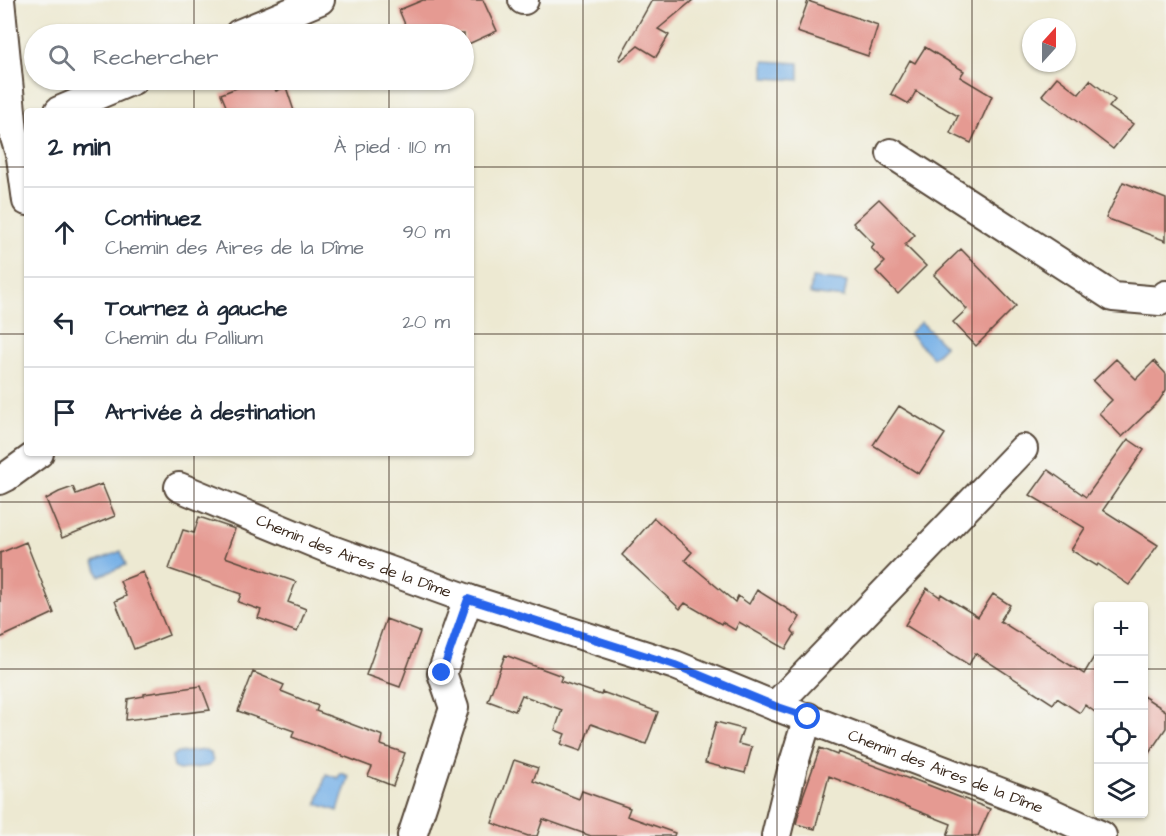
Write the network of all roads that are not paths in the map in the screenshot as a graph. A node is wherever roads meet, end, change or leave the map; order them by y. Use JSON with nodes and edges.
{"nodes":[{"id":1,"x":0,"y":0,"type":"edge"},
{"id":2,"x":320,"y":0,"type":"edge"},
{"id":3,"x":263,"y":24,"type":"edge"},
{"id":4,"x":109,"y":90,"type":"edge"},
{"id":5,"x":66,"y":108,"type":"edge"},
{"id":6,"x":13,"y":131,"type":"edge"},
{"id":7,"x":891,"y":153,"type":"dead end"},
{"id":8,"x":24,"y":179,"type":"edge"},
{"id":9,"x":1166,"y":295,"type":"edge"},
{"id":10,"x":1023,"y":449,"type":"dead end"},
{"id":11,"x":35,"y":456,"type":"edge"},
{"id":12,"x":0,"y":480,"type":"edge"},
{"id":13,"x":179,"y":487,"type":"dead end"},
{"id":14,"x":468,"y":599,"type":"junction"},
{"id":15,"x":775,"y":706,"type":"junction"},
{"id":16,"x":808,"y":717,"type":"junction"},
{"id":17,"x":412,"y":836,"type":"edge"},
{"id":18,"x":776,"y":836,"type":"edge"},
{"id":19,"x":1102,"y":836,"type":"edge"}],
"edges":[{"from":1,"to":6,"type":"street"},
{"from":2,"to":3,"type":"street"},
{"from":4,"to":5,"type":"street"},
{"from":6,"to":8,"type":"street"},
{"from":7,"to":9,"type":"street"},
{"from":10,"to":15,"type":"street"},
{"from":11,"to":12,"type":"street"},
{"from":13,"to":14,"type":"street","name":"Chemin des Aires de la Dîme"},
{"from":14,"to":15,"type":"street","name":"Chemin des Aires de la Dîme"},
{"from":14,"to":17,"type":"street"},
{"from":15,"to":16,"type":"street","name":"Chemin des Aires de la Dîme"},
{"from":16,"to":18,"type":"street"},
{"from":16,"to":19,"type":"street","name":"Chemin des Aires de la Dîme"}]}
